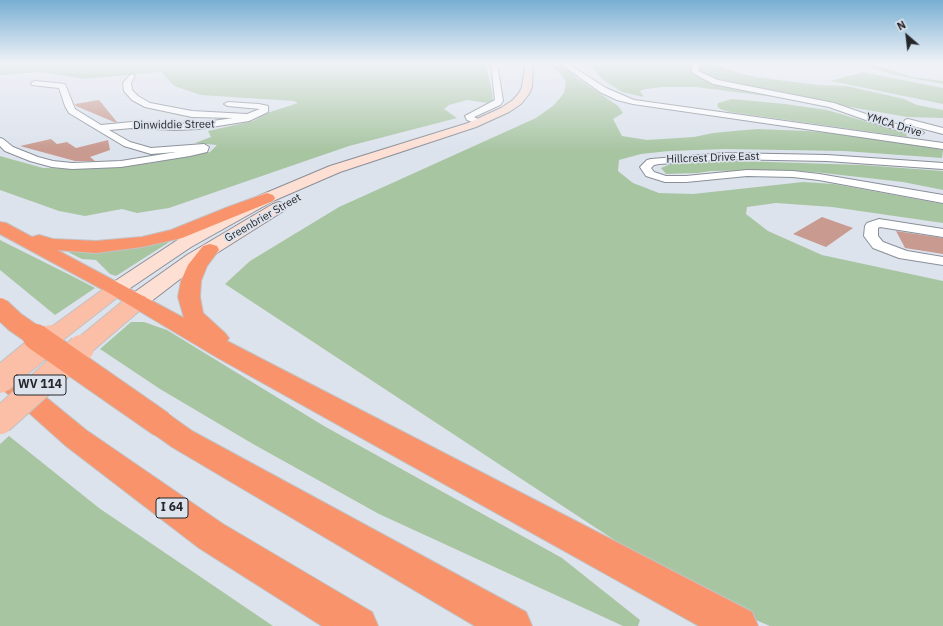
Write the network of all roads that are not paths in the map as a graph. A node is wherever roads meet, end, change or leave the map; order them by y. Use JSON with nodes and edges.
{"nodes":[{"id":1,"x":64,"y":92,"type":"edge"},
{"id":2,"x":129,"y":92,"type":"edge"},
{"id":3,"x":499,"y":92,"type":"edge"},
{"id":4,"x":525,"y":92,"type":"edge"},
{"id":5,"x":535,"y":92,"type":"edge"},
{"id":6,"x":608,"y":92,"type":"edge"},
{"id":7,"x":767,"y":92,"type":"edge"},
{"id":8,"x":217,"y":104,"type":"dead end"},
{"id":9,"x":194,"y":105,"type":"dead end"},
{"id":10,"x":164,"y":109,"type":"junction"},
{"id":11,"x":853,"y":112,"type":"junction"},
{"id":12,"x":248,"y":117,"type":"junction"},
{"id":13,"x":480,"y":122,"type":"junction"},
{"id":14,"x":100,"y":128,"type":"junction"},
{"id":15,"x":943,"y":131,"type":"edge"},
{"id":16,"x":943,"y":138,"type":"edge"},
{"id":17,"x":0,"y":141,"type":"edge"},
{"id":18,"x":943,"y":146,"type":"edge"},
{"id":19,"x":943,"y":166,"type":"edge"},
{"id":20,"x":267,"y":198,"type":"junction"},
{"id":21,"x":943,"y":199,"type":"edge"},
{"id":22,"x":0,"y":228,"type":"edge"},
{"id":23,"x":943,"y":233,"type":"edge"},
{"id":24,"x":210,"y":250,"type":"junction"},
{"id":25,"x":943,"y":262,"type":"edge"},
{"id":26,"x":116,"y":289,"type":"junction"},
{"id":27,"x":137,"y":301,"type":"junction"},
{"id":28,"x":0,"y":308,"type":"edge"},
{"id":29,"x":227,"y":352,"type":"junction"},
{"id":30,"x":0,"y":373,"type":"edge"},
{"id":31,"x":0,"y":380,"type":"edge"},
{"id":32,"x":0,"y":421,"type":"edge"},
{"id":33,"x":358,"y":626,"type":"edge"},
{"id":34,"x":512,"y":626,"type":"edge"},
{"id":35,"x":738,"y":626,"type":"edge"}],
"edges":[{"from":1,"to":14,"type":"street"},
{"from":2,"to":10,"type":"street","name":"Dinwiddie Street"},
{"from":3,"to":13,"type":"street"},
{"from":4,"to":13,"type":"main road","name":"Greenbrier Street","number":"WV 114"},
{"from":5,"to":24,"type":"main road","name":"Greenbrier Street","number":"WV 114"},
{"from":6,"to":18,"type":"street"},
{"from":7,"to":11,"type":"street","name":"YMCA Drive"},
{"from":8,"to":12,"type":"street"},
{"from":9,"to":10,"type":"street"},
{"from":10,"to":12,"type":"street","name":"Dinwiddie Street"},
{"from":11,"to":15,"type":"street"},
{"from":11,"to":16,"type":"street","name":"YMCA Drive"},
{"from":12,"to":14,"type":"street","name":"Dinwiddie Street"},
{"from":13,"to":20,"type":"main road","name":"Greenbrier Street","number":"WV 114"},
{"from":14,"to":17,"type":"street"},
{"from":19,"to":21,"type":"street","name":"Hillcrest Drive East"},
{"from":20,"to":22,"type":"highway"},
{"from":20,"to":26,"type":"main road","name":"Greenbrier Street","number":"WV 114"},
{"from":22,"to":26,"type":"highway"},
{"from":23,"to":25,"type":"street"},
{"from":24,"to":27,"type":"main road","name":"Greenbrier Street","number":"WV 114"},
{"from":24,"to":29,"type":"highway"},
{"from":26,"to":27,"type":"highway"},
{"from":26,"to":31,"type":"main road","name":"Greenbrier Street","number":"WV 114","bridge":true},
{"from":27,"to":29,"type":"highway"},
{"from":27,"to":32,"type":"main road","name":"Greenbrier Street","number":"WV 114","bridge":true},
{"from":28,"to":34,"type":"highway","bridge":true},
{"from":29,"to":35,"type":"highway"},
{"from":30,"to":33,"type":"highway","number":"I 64"}]}
